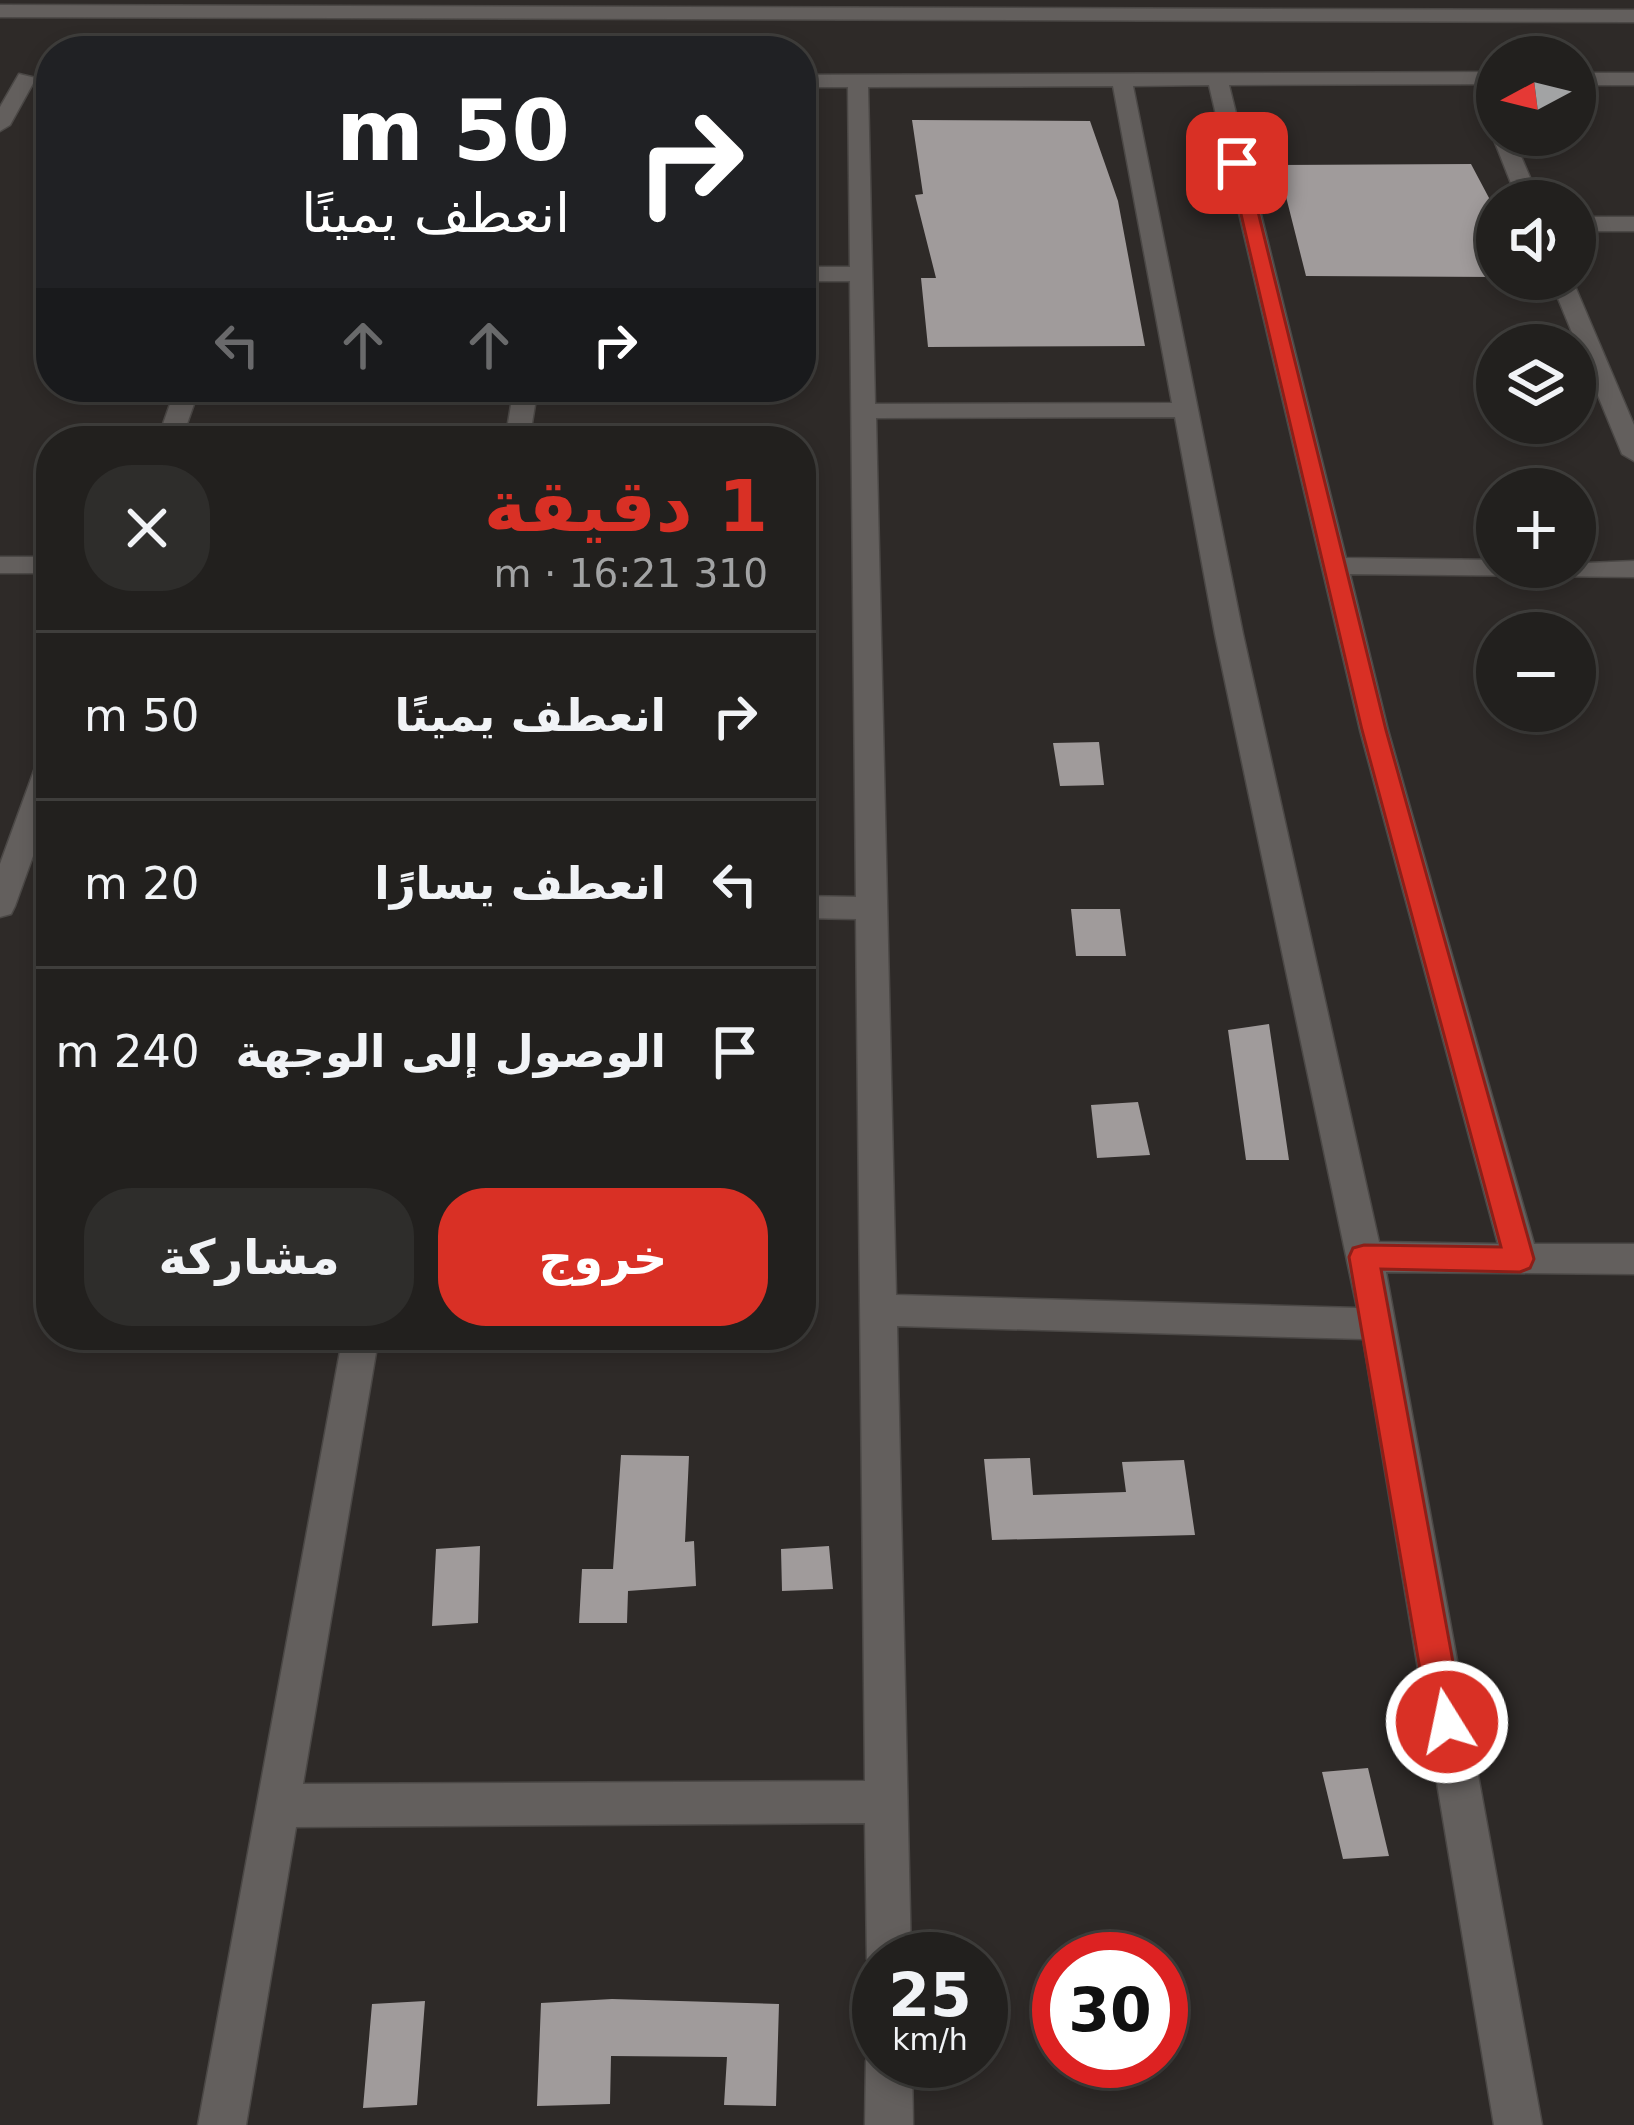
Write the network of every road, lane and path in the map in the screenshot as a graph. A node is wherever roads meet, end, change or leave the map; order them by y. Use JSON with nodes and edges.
{"nodes":[{"id":1,"x":333,"y":7,"type":"edge"},
{"id":2,"x":594,"y":7,"type":"edge"},
{"id":3,"x":1183,"y":7,"type":"edge"},
{"id":4,"x":0,"y":11,"type":"edge"},
{"id":5,"x":1634,"y":16,"type":"edge"},
{"id":6,"x":0,"y":78,"type":"edge"},
{"id":7,"x":26,"y":78,"type":"junction"},
{"id":8,"x":36,"y":78,"type":"edge"},
{"id":9,"x":1476,"y":78,"type":"edge"},
{"id":10,"x":1596,"y":79,"type":"edge"},
{"id":11,"x":1122,"y":80,"type":"junction"},
{"id":12,"x":1218,"y":80,"type":"junction"},
{"id":13,"x":1634,"y":80,"type":"edge"},
{"id":14,"x":816,"y":81,"type":"edge"},
{"id":15,"x":858,"y":81,"type":"junction"},
{"id":16,"x":0,"y":125,"type":"edge"},
{"id":17,"x":1596,"y":224,"type":"edge"},
{"id":18,"x":1634,"y":224,"type":"edge"},
{"id":19,"x":816,"y":274,"type":"edge"},
{"id":20,"x":861,"y":274,"type":"junction"},
{"id":21,"x":1570,"y":300,"type":"edge"},
{"id":22,"x":1189,"y":410,"type":"junction"},
{"id":23,"x":862,"y":411,"type":"junction"},
{"id":24,"x":1634,"y":454,"type":"edge"},
{"id":25,"x":0,"y":565,"type":"edge"},
{"id":26,"x":36,"y":565,"type":"edge"},
{"id":27,"x":1334,"y":566,"type":"junction"},
{"id":28,"x":1634,"y":569,"type":"edge"},
{"id":29,"x":36,"y":806,"type":"edge"},
{"id":30,"x":0,"y":906,"type":"edge"},
{"id":31,"x":816,"y":908,"type":"edge"},
{"id":32,"x":874,"y":908,"type":"junction"},
{"id":33,"x":1364,"y":1257,"type":"junction"},
{"id":34,"x":1520,"y":1259,"type":"junction"},
{"id":35,"x":1634,"y":1259,"type":"edge"},
{"id":36,"x":879,"y":1310,"type":"junction"},
{"id":37,"x":1379,"y":1324,"type":"junction"},
{"id":38,"x":358,"y":1350,"type":"edge"},
{"id":39,"x":889,"y":1802,"type":"junction"},
{"id":40,"x":278,"y":1805,"type":"junction"},
{"id":41,"x":890,"y":1932,"type":"edge"},
{"id":42,"x":890,"y":2088,"type":"edge"},
{"id":43,"x":222,"y":2125,"type":"edge"},
{"id":44,"x":890,"y":2125,"type":"edge"},
{"id":45,"x":1518,"y":2125,"type":"edge"}],
"edges":[{"from":1,"to":2,"type":"street"},
{"from":1,"to":4,"type":"street"},
{"from":2,"to":3,"type":"street"},
{"from":3,"to":5,"type":"street"},
{"from":6,"to":7,"type":"street"},
{"from":7,"to":8,"type":"street"},
{"from":7,"to":16,"type":"street"},
{"from":9,"to":12,"type":"street"},
{"from":10,"to":13,"type":"street"},
{"from":11,"to":12,"type":"street"},
{"from":11,"to":15,"type":"street"},
{"from":11,"to":22,"type":"street"},
{"from":12,"to":27,"type":"street"},
{"from":14,"to":15,"type":"street"},
{"from":15,"to":20,"type":"street"},
{"from":17,"to":18,"type":"street"},
{"from":19,"to":20,"type":"street"},
{"from":20,"to":23,"type":"street"},
{"from":21,"to":24,"type":"street"},
{"from":22,"to":23,"type":"street"},
{"from":22,"to":33,"type":"street"},
{"from":23,"to":32,"type":"street"},
{"from":25,"to":26,"type":"street"},
{"from":27,"to":28,"type":"street"},
{"from":27,"to":34,"type":"street"},
{"from":29,"to":30,"type":"street"},
{"from":31,"to":32,"type":"street"},
{"from":32,"to":36,"type":"street"},
{"from":33,"to":34,"type":"street"},
{"from":33,"to":37,"type":"street"},
{"from":34,"to":35,"type":"street"},
{"from":36,"to":37,"type":"street"},
{"from":36,"to":39,"type":"street"},
{"from":37,"to":45,"type":"street"},
{"from":38,"to":40,"type":"street"},
{"from":39,"to":40,"type":"street"},
{"from":39,"to":41,"type":"street"},
{"from":40,"to":43,"type":"street"},
{"from":42,"to":44,"type":"street"}]}
